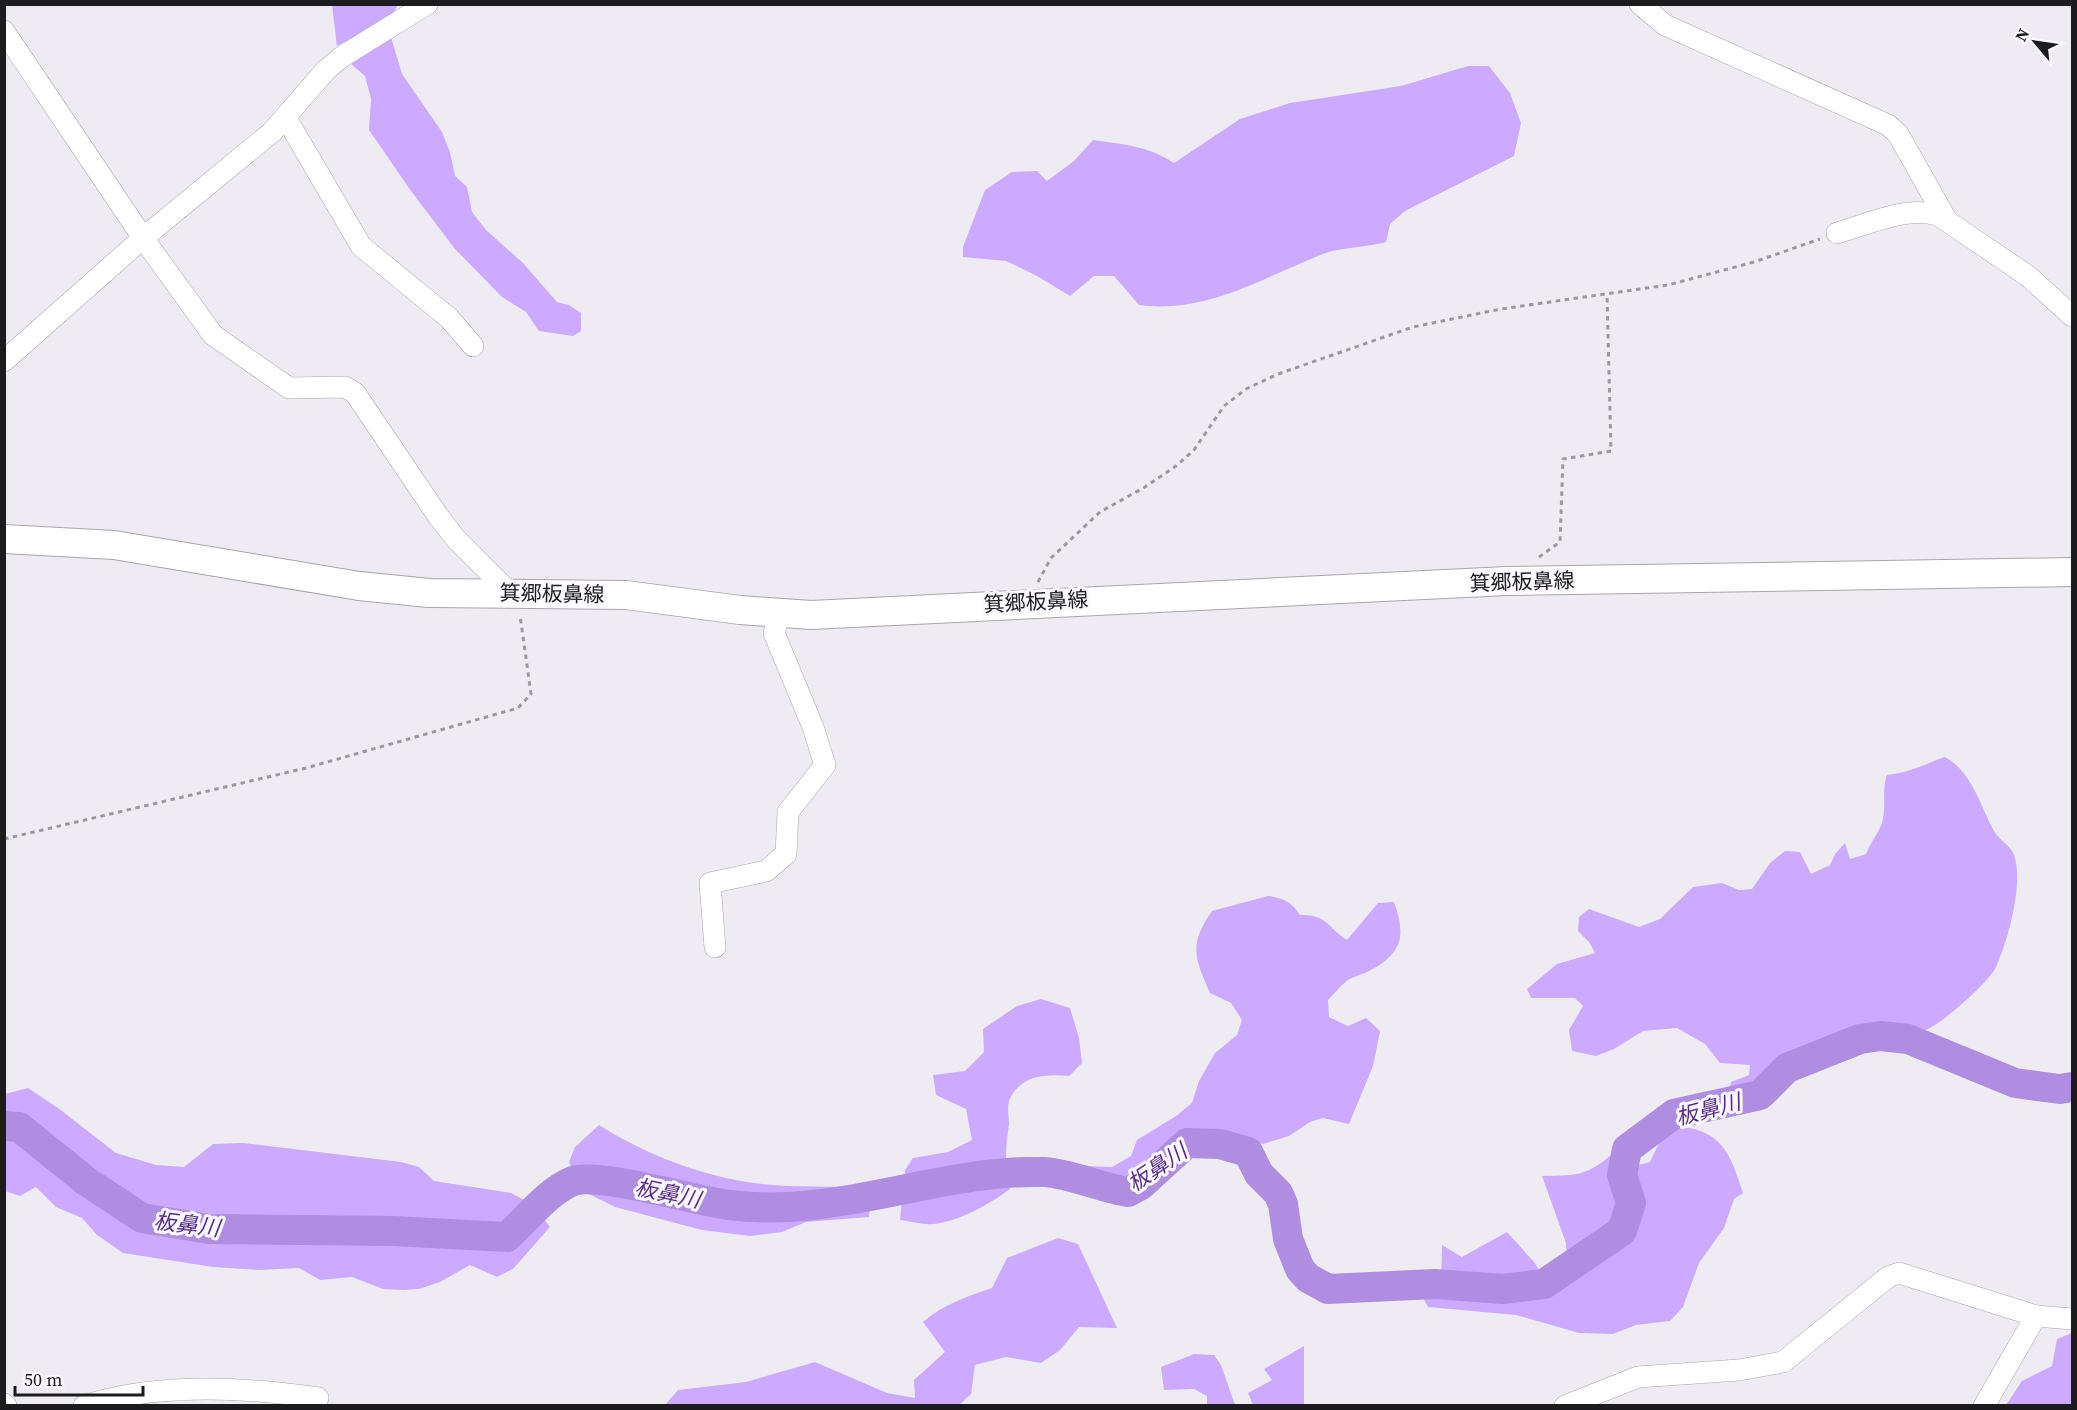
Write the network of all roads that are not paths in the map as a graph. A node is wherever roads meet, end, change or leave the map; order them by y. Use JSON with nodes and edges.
{"nodes":[{"id":1,"x":427,"y":4,"type":"edge"},
{"id":2,"x":1640,"y":4,"type":"edge"},
{"id":3,"x":4,"y":31,"type":"edge"},
{"id":4,"x":286,"y":118,"type":"junction"},
{"id":5,"x":1946,"y":219,"type":"junction"},
{"id":6,"x":1837,"y":233,"type":"road end"},
{"id":7,"x":143,"y":238,"type":"junction"},
{"id":8,"x":2073,"y":316,"type":"edge"},
{"id":9,"x":474,"y":346,"type":"dead end"},
{"id":10,"x":4,"y":361,"type":"edge"},
{"id":11,"x":4,"y":539,"type":"edge"},
{"id":12,"x":2073,"y":572,"type":"edge"},
{"id":13,"x":513,"y":593,"type":"junction"},
{"id":14,"x":780,"y":613,"type":"junction"},
{"id":15,"x":715,"y":947,"type":"dead end"},
{"id":16,"x":2036,"y":1316,"type":"junction"},
{"id":17,"x":2073,"y":1319,"type":"edge"},
{"id":18,"x":318,"y":1398,"type":"dead end"},
{"id":19,"x":1589,"y":1401,"type":"edge"},
{"id":20,"x":84,"y":1406,"type":"edge"},
{"id":21,"x":1565,"y":1406,"type":"edge"},
{"id":22,"x":1984,"y":1406,"type":"edge"}],
"edges":[{"from":1,"to":4,"type":"street"},
{"from":2,"to":5,"type":"street"},
{"from":3,"to":7,"type":"street"},
{"from":4,"to":7,"type":"street"},
{"from":4,"to":9,"type":"street"},
{"from":5,"to":6,"type":"street"},
{"from":5,"to":8,"type":"street"},
{"from":7,"to":10,"type":"street"},
{"from":7,"to":13,"type":"street"},
{"from":11,"to":13,"type":"main road","name":"箕郷板鼻線"},
{"from":12,"to":14,"type":"main road","name":"箕郷板鼻線"},
{"from":13,"to":14,"type":"main road","name":"箕郷板鼻線"},
{"from":14,"to":15,"type":"street"},
{"from":16,"to":17,"type":"street"},
{"from":16,"to":19,"type":"street"},
{"from":16,"to":22,"type":"street"},
{"from":18,"to":20,"type":"street"},
{"from":19,"to":21,"type":"street"}]}
